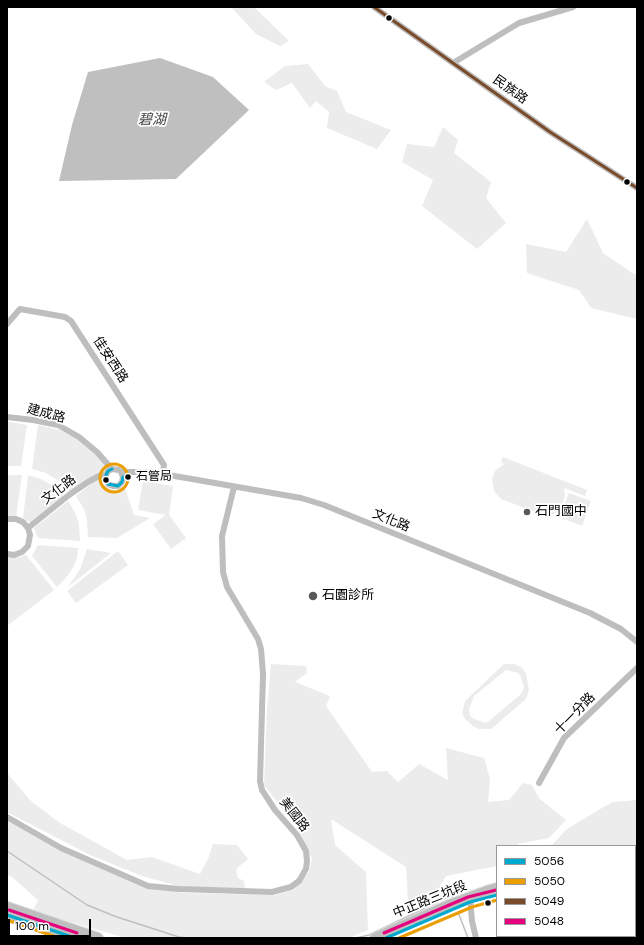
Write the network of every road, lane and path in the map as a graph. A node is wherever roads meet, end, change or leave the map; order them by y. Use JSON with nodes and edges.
{"nodes":[{"id":1,"x":374,"y":7,"type":"edge"},
{"id":2,"x":573,"y":7,"type":"edge"},
{"id":3,"x":453,"y":63,"type":"junction"},
{"id":4,"x":637,"y":181,"type":"edge"},
{"id":5,"x":630,"y":184,"type":"junction"},
{"id":6,"x":637,"y":188,"type":"edge"},
{"id":7,"x":7,"y":324,"type":"edge"},
{"id":8,"x":7,"y":417,"type":"edge"},
{"id":9,"x":112,"y":469,"type":"junction"},
{"id":10,"x":121,"y":472,"type":"junction"},
{"id":11,"x":163,"y":474,"type":"junction"},
{"id":12,"x":106,"y":475,"type":"junction"},
{"id":13,"x":234,"y":487,"type":"junction"},
{"id":14,"x":7,"y":519,"type":"edge"},
{"id":15,"x":28,"y":528,"type":"junction"},
{"id":16,"x":7,"y":554,"type":"edge"},
{"id":17,"x":637,"y":642,"type":"edge"},
{"id":18,"x":637,"y":668,"type":"edge"},
{"id":19,"x":539,"y":783,"type":"dead end"},
{"id":20,"x":7,"y":817,"type":"edge"},
{"id":21,"x":496,"y":888,"type":"edge"},
{"id":22,"x":496,"y":895,"type":"edge"},
{"id":23,"x":470,"y":900,"type":"junction"},
{"id":24,"x":7,"y":907,"type":"edge"},
{"id":25,"x":7,"y":915,"type":"edge"},
{"id":26,"x":75,"y":938,"type":"edge"},
{"id":27,"x":98,"y":938,"type":"edge"},
{"id":28,"x":375,"y":938,"type":"edge"},
{"id":29,"x":386,"y":938,"type":"edge"},
{"id":30,"x":476,"y":938,"type":"edge"}],
"edges":[{"from":1,"to":3,"type":"street","name":"民族路"},
{"from":2,"to":3,"type":"street"},
{"from":3,"to":5,"type":"street","name":"民族路"},
{"from":4,"to":5,"type":"street"},
{"from":5,"to":6,"type":"street","name":"民族路"},
{"from":7,"to":11,"type":"street","name":"佳安西路"},
{"from":8,"to":9,"type":"street","name":"建成路"},
{"from":9,"to":10,"type":"street","name":"文化路"},
{"from":9,"to":12,"type":"street","name":"文化路"},
{"from":10,"to":11,"type":"street","name":"文化路"},
{"from":10,"to":12,"type":"street"},
{"from":11,"to":13,"type":"street","name":"文化路"},
{"from":12,"to":15,"type":"street","name":"文化路"},
{"from":13,"to":17,"type":"street","name":"文化路"},
{"from":13,"to":20,"type":"street","name":"美國路"},
{"from":14,"to":15,"type":"street"},
{"from":15,"to":16,"type":"street"},
{"from":18,"to":19,"type":"street","name":"十一分路"},
{"from":21,"to":23,"type":"main road","name":"中正路三坑段"},
{"from":22,"to":23,"type":"main road","name":"中正路三坑段"},
{"from":23,"to":28,"type":"main road","name":"中正路三坑段"},
{"from":23,"to":29,"type":"main road","name":"中正路三坑段"},
{"from":23,"to":30,"type":"street"},
{"from":24,"to":27,"type":"main road"},
{"from":25,"to":26,"type":"main road"}]}
